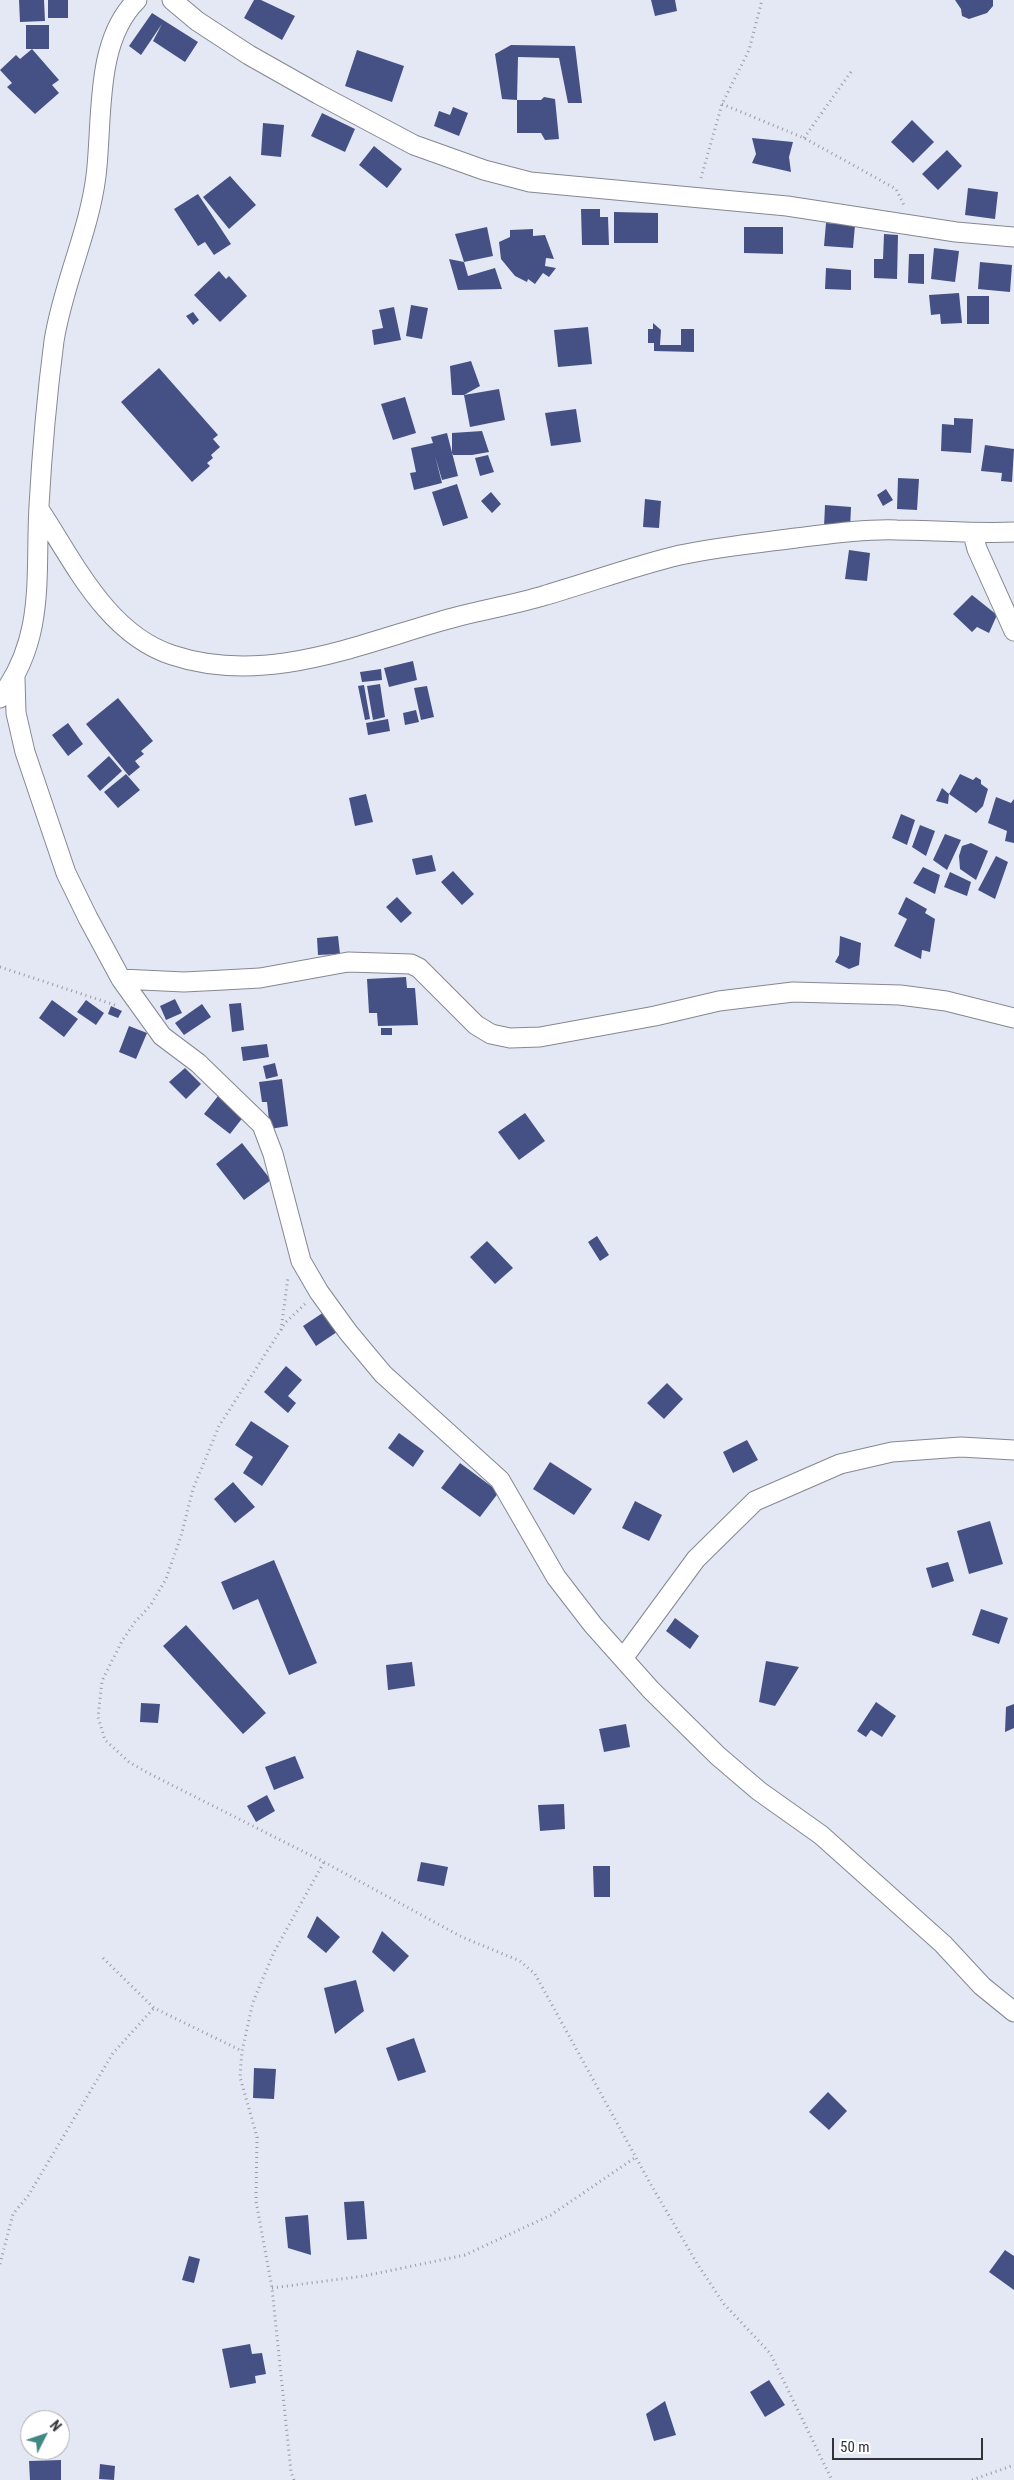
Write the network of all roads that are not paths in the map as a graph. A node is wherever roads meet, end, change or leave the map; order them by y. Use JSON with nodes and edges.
{"nodes":[{"id":1,"x":137,"y":0,"type":"edge"},
{"id":2,"x":172,"y":0,"type":"edge"},
{"id":3,"x":1014,"y":237,"type":"edge"},
{"id":4,"x":39,"y":509,"type":"junction"},
{"id":5,"x":1014,"y":532,"type":"edge"},
{"id":6,"x":973,"y":534,"type":"junction"},
{"id":7,"x":1014,"y":631,"type":"edge"},
{"id":8,"x":15,"y":678,"type":"junction"},
{"id":9,"x":0,"y":698,"type":"edge"},
{"id":10,"x":121,"y":979,"type":"junction"},
{"id":11,"x":1014,"y":1018,"type":"edge"},
{"id":12,"x":1014,"y":1450,"type":"edge"},
{"id":13,"x":624,"y":1657,"type":"junction"},
{"id":14,"x":1014,"y":2012,"type":"edge"}],
"edges":[{"from":1,"to":4,"type":"street"},
{"from":2,"to":3,"type":"street"},
{"from":4,"to":6,"type":"street"},
{"from":4,"to":8,"type":"street"},
{"from":5,"to":6,"type":"street"},
{"from":6,"to":7,"type":"street"},
{"from":8,"to":9,"type":"street"},
{"from":8,"to":10,"type":"street"},
{"from":10,"to":11,"type":"street"},
{"from":10,"to":13,"type":"street"},
{"from":12,"to":13,"type":"street"},
{"from":13,"to":14,"type":"street"}]}
